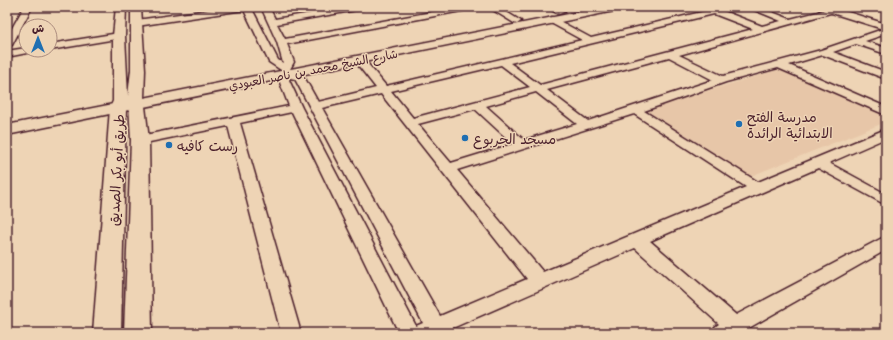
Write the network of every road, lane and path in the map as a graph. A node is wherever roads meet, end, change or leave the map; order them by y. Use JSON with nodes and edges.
{"nodes":[{"id":1,"x":28,"y":7,"type":"edge"},
{"id":2,"x":122,"y":7,"type":"edge"},
{"id":3,"x":136,"y":7,"type":"edge"},
{"id":4,"x":247,"y":7,"type":"edge"},
{"id":5,"x":265,"y":7,"type":"edge"},
{"id":6,"x":363,"y":7,"type":"edge"},
{"id":7,"x":472,"y":7,"type":"edge"},
{"id":8,"x":492,"y":7,"type":"edge"},
{"id":9,"x":589,"y":7,"type":"edge"},
{"id":10,"x":619,"y":7,"type":"edge"},
{"id":11,"x":704,"y":7,"type":"edge"},
{"id":12,"x":751,"y":7,"type":"edge"},
{"id":13,"x":827,"y":8,"type":"edge"},
{"id":14,"x":716,"y":11,"type":"junction"},
{"id":15,"x":555,"y":13,"type":"edge"},
{"id":16,"x":22,"y":18,"type":"edge"},
{"id":17,"x":517,"y":21,"type":"junction"},
{"id":18,"x":789,"y":21,"type":"junction"},
{"id":19,"x":272,"y":22,"type":"junction"},
{"id":20,"x":18,"y":23,"type":"edge"},
{"id":21,"x":137,"y":24,"type":"junction"},
{"id":22,"x":7,"y":25,"type":"edge"},
{"id":23,"x":18,"y":25,"type":"edge"},
{"id":24,"x":886,"y":27,"type":"edge"},
{"id":25,"x":759,"y":28,"type":"junction"},
{"id":26,"x":886,"y":31,"type":"edge"},
{"id":27,"x":118,"y":36,"type":"junction"},
{"id":28,"x":591,"y":41,"type":"junction"},
{"id":29,"x":282,"y":42,"type":"junction"},
{"id":30,"x":858,"y":42,"type":"junction"},
{"id":31,"x":7,"y":45,"type":"edge"},
{"id":32,"x":58,"y":46,"type":"edge"},
{"id":33,"x":886,"y":51,"type":"edge"},
{"id":34,"x":18,"y":52,"type":"edge"},
{"id":35,"x":824,"y":52,"type":"junction"},
{"id":36,"x":7,"y":54,"type":"edge"},
{"id":37,"x":670,"y":54,"type":"junction"},
{"id":38,"x":359,"y":60,"type":"junction"},
{"id":39,"x":502,"y":61,"type":"junction"},
{"id":40,"x":778,"y":64,"type":"junction"},
{"id":41,"x":286,"y":71,"type":"junction"},
{"id":42,"x":886,"y":76,"type":"edge"},
{"id":43,"x":722,"y":80,"type":"junction"},
{"id":44,"x":539,"y":88,"type":"junction"},
{"id":45,"x":384,"y":89,"type":"junction"},
{"id":46,"x":128,"y":103,"type":"junction"},
{"id":47,"x":477,"y":104,"type":"junction"},
{"id":48,"x":315,"y":106,"type":"junction"},
{"id":49,"x":296,"y":108,"type":"junction"},
{"id":50,"x":635,"y":110,"type":"junction"},
{"id":51,"x":886,"y":111,"type":"edge"},
{"id":52,"x":233,"y":121,"type":"junction"},
{"id":53,"x":411,"y":122,"type":"junction"},
{"id":54,"x":7,"y":123,"type":"edge"},
{"id":55,"x":586,"y":125,"type":"junction"},
{"id":56,"x":7,"y":130,"type":"edge"},
{"id":57,"x":886,"y":133,"type":"edge"},
{"id":58,"x":140,"y":140,"type":"junction"},
{"id":59,"x":522,"y":145,"type":"junction"},
{"id":60,"x":818,"y":162,"type":"junction"},
{"id":61,"x":448,"y":168,"type":"junction"},
{"id":62,"x":757,"y":188,"type":"junction"},
{"id":63,"x":886,"y":200,"type":"edge"},
{"id":64,"x":637,"y":240,"type":"junction"},
{"id":65,"x":886,"y":242,"type":"edge"},
{"id":66,"x":540,"y":282,"type":"junction"},
{"id":67,"x":438,"y":330,"type":"edge"},
{"id":68,"x":728,"y":330,"type":"edge"},
{"id":69,"x":108,"y":333,"type":"edge"},
{"id":70,"x":138,"y":333,"type":"edge"},
{"id":71,"x":291,"y":333,"type":"edge"},
{"id":72,"x":408,"y":333,"type":"edge"},
{"id":73,"x":420,"y":333,"type":"edge"}],
"edges":[{"from":1,"to":16,"type":"street"},
{"from":2,"to":27,"type":"main road","name":"طريق أبو بكر الصديق"},
{"from":3,"to":21,"type":"main road","name":"طريق أبو بكر الصديق"},
{"from":4,"to":21,"type":"street"},
{"from":4,"to":41,"type":"street"},
{"from":5,"to":19,"type":"street"},
{"from":6,"to":19,"type":"street"},
{"from":7,"to":29,"type":"street"},
{"from":8,"to":17,"type":"street"},
{"from":9,"to":15,"type":"street","name":"شارع الشيخ محمد بن ناصر العبودي"},
{"from":10,"to":15,"type":"street","name":"شارع الشيخ محمد بن ناصر العبودي"},
{"from":11,"to":14,"type":"street"},
{"from":12,"to":18,"type":"street"},
{"from":13,"to":18,"type":"street"},
{"from":13,"to":24,"type":"street"},
{"from":14,"to":25,"type":"street"},
{"from":14,"to":28,"type":"street"},
{"from":15,"to":17,"type":"street","name":"شارع الشيخ محمد بن ناصر العبودي"},
{"from":15,"to":28,"type":"street"},
{"from":15,"to":38,"type":"street","name":"شارع الشيخ محمد بن ناصر العبودي"},
{"from":17,"to":41,"type":"street","name":"شارع الشيخ محمد بن ناصر العبودي"},
{"from":18,"to":25,"type":"street"},
{"from":19,"to":29,"type":"street"},
{"from":20,"to":22,"type":"street"},
{"from":21,"to":46,"type":"main road","name":"طريق أبو بكر الصديق"},
{"from":23,"to":31,"type":"street"},
{"from":25,"to":37,"type":"street"},
{"from":26,"to":30,"type":"street"},
{"from":27,"to":32,"type":"street"},
{"from":27,"to":46,"type":"main road","name":"طريق أبو بكر الصديق"},
{"from":28,"to":39,"type":"street"},
{"from":29,"to":41,"type":"street"},
{"from":30,"to":33,"type":"street"},
{"from":30,"to":35,"type":"street"},
{"from":34,"to":36,"type":"street"},
{"from":35,"to":40,"type":"street"},
{"from":35,"to":42,"type":"street"},
{"from":37,"to":43,"type":"street"},
{"from":37,"to":44,"type":"street"},
{"from":38,"to":41,"type":"street","name":"شارع الشيخ محمد بن ناصر العبودي"},
{"from":38,"to":45,"type":"street"},
{"from":39,"to":44,"type":"street"},
{"from":39,"to":45,"type":"street"},
{"from":40,"to":43,"type":"street"},
{"from":40,"to":51,"type":"street"},
{"from":41,"to":46,"type":"street","name":"شارع الشيخ محمد بن ناصر العبودي"},
{"from":41,"to":48,"type":"street"},
{"from":41,"to":49,"type":"street"},
{"from":43,"to":50,"type":"street"},
{"from":44,"to":47,"type":"street"},
{"from":44,"to":55,"type":"street"},
{"from":45,"to":48,"type":"street"},
{"from":45,"to":53,"type":"street"},
{"from":46,"to":54,"type":"street","name":"شارع الشيخ محمد بن ناصر العبودي"},
{"from":46,"to":56,"type":"street","name":"شارع الشيخ محمد بن ناصر العبودي"},
{"from":46,"to":58,"type":"main road","name":"طريق أبو بكر الصديق"},
{"from":46,"to":69,"type":"main road","name":"طريق أبو بكر الصديق"},
{"from":47,"to":53,"type":"street"},
{"from":47,"to":59,"type":"street"},
{"from":48,"to":67,"type":"street"},
{"from":49,"to":52,"type":"street"},
{"from":49,"to":72,"type":"street"},
{"from":50,"to":55,"type":"street"},
{"from":50,"to":62,"type":"street"},
{"from":52,"to":58,"type":"street"},
{"from":52,"to":71,"type":"street"},
{"from":53,"to":61,"type":"street"},
{"from":55,"to":59,"type":"street"},
{"from":57,"to":60,"type":"street"},
{"from":58,"to":70,"type":"main road","name":"طريق أبو بكر الصديق"},
{"from":59,"to":61,"type":"street"},
{"from":60,"to":62,"type":"street"},
{"from":60,"to":63,"type":"street"},
{"from":61,"to":66,"type":"street"},
{"from":62,"to":64,"type":"street"},
{"from":64,"to":66,"type":"street"},
{"from":64,"to":68,"type":"street"},
{"from":65,"to":68,"type":"street"},
{"from":66,"to":67,"type":"street"},
{"from":67,"to":73,"type":"street"}]}
